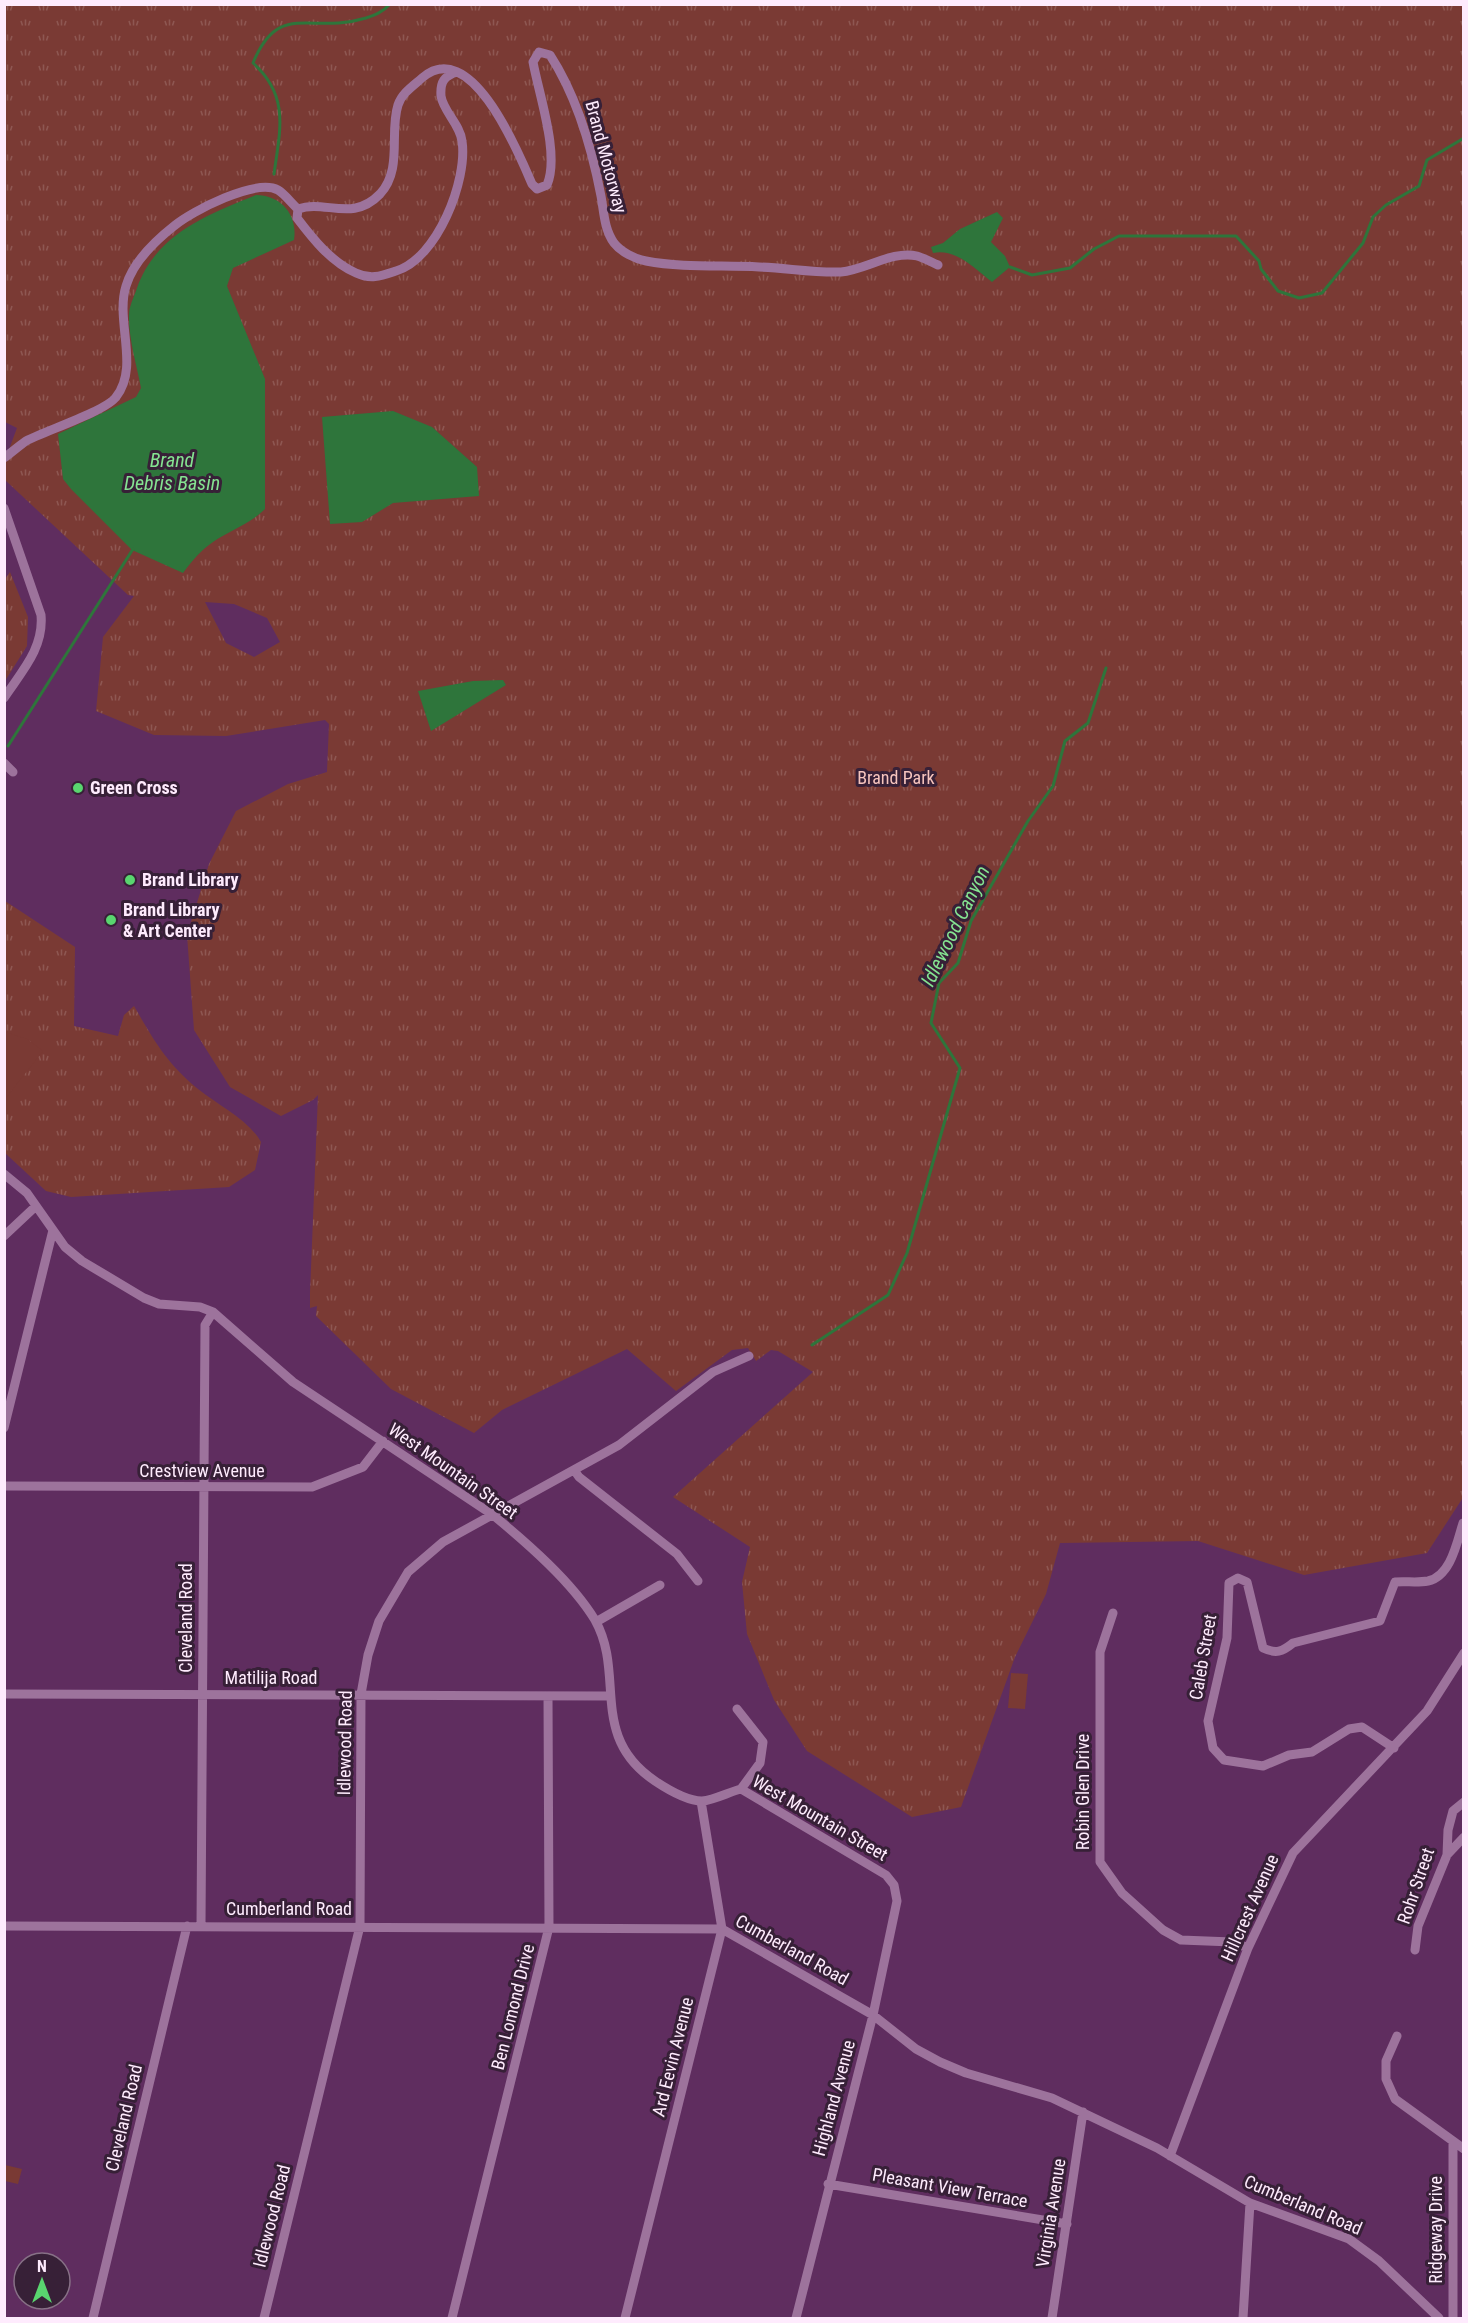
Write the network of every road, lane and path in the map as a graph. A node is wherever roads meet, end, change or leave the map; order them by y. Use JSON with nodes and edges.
{"nodes":[{"id":1,"x":457,"y":72,"type":"junction"},
{"id":2,"x":298,"y":209,"type":"junction"},
{"id":3,"x":938,"y":265,"type":"dead end"},
{"id":4,"x":4,"y":458,"type":"edge"},
{"id":5,"x":4,"y":508,"type":"edge"},
{"id":6,"x":4,"y":698,"type":"edge"},
{"id":7,"x":4,"y":763,"type":"edge"},
{"id":8,"x":13,"y":772,"type":"dead end"},
{"id":9,"x":4,"y":1174,"type":"edge"},
{"id":10,"x":36,"y":1206,"type":"junction"},
{"id":11,"x":53,"y":1230,"type":"junction"},
{"id":12,"x":4,"y":1236,"type":"edge"},
{"id":13,"x":213,"y":1312,"type":"junction"},
{"id":14,"x":749,"y":1356,"type":"dead end"},
{"id":15,"x":4,"y":1428,"type":"edge"},
{"id":16,"x":382,"y":1442,"type":"junction"},
{"id":17,"x":573,"y":1470,"type":"junction"},
{"id":18,"x":4,"y":1486,"type":"edge"},
{"id":19,"x":202,"y":1488,"type":"junction"},
{"id":20,"x":493,"y":1515,"type":"junction"},
{"id":21,"x":1463,"y":1523,"type":"edge"},
{"id":22,"x":698,"y":1581,"type":"dead end"},
{"id":23,"x":660,"y":1586,"type":"dead end"},
{"id":24,"x":1113,"y":1613,"type":"dead end"},
{"id":25,"x":596,"y":1622,"type":"junction"},
{"id":26,"x":1464,"y":1653,"type":"edge"},
{"id":27,"x":4,"y":1694,"type":"edge"},
{"id":28,"x":202,"y":1694,"type":"junction"},
{"id":29,"x":361,"y":1694,"type":"junction"},
{"id":30,"x":548,"y":1696,"type":"junction"},
{"id":31,"x":610,"y":1696,"type":"junction"},
{"id":32,"x":737,"y":1709,"type":"dead end"},
{"id":33,"x":1394,"y":1748,"type":"junction"},
{"id":34,"x":741,"y":1789,"type":"junction"},
{"id":35,"x":701,"y":1801,"type":"junction"},
{"id":36,"x":1464,"y":1802,"type":"edge"},
{"id":37,"x":1464,"y":1837,"type":"edge"},
{"id":38,"x":1447,"y":1855,"type":"junction"},
{"id":39,"x":894,"y":1886,"type":"joint"},
{"id":40,"x":4,"y":1926,"type":"edge"},
{"id":41,"x":187,"y":1926,"type":"junction"},
{"id":42,"x":201,"y":1926,"type":"junction"},
{"id":43,"x":360,"y":1926,"type":"junction"},
{"id":44,"x":549,"y":1927,"type":"junction"},
{"id":45,"x":722,"y":1929,"type":"junction"},
{"id":46,"x":1248,"y":1948,"type":"junction"},
{"id":47,"x":1415,"y":1950,"type":"dead end"},
{"id":48,"x":873,"y":2015,"type":"junction"},
{"id":49,"x":1397,"y":2036,"type":"dead end"},
{"id":50,"x":1083,"y":2112,"type":"junction"},
{"id":51,"x":1452,"y":2140,"type":"junction"},
{"id":52,"x":1464,"y":2149,"type":"edge"},
{"id":53,"x":1170,"y":2156,"type":"junction"},
{"id":54,"x":828,"y":2184,"type":"junction"},
{"id":55,"x":1250,"y":2203,"type":"junction"},
{"id":56,"x":1067,"y":2224,"type":"junction"},
{"id":57,"x":93,"y":2319,"type":"edge"},
{"id":58,"x":264,"y":2319,"type":"edge"},
{"id":59,"x":452,"y":2319,"type":"edge"},
{"id":60,"x":625,"y":2319,"type":"edge"},
{"id":61,"x":796,"y":2319,"type":"edge"},
{"id":62,"x":1052,"y":2319,"type":"edge"},
{"id":63,"x":1243,"y":2319,"type":"edge"},
{"id":64,"x":1439,"y":2319,"type":"edge"},
{"id":65,"x":1453,"y":2319,"type":"edge"}],
"edges":[{"from":1,"to":2,"type":"street"},
{"from":1,"to":2,"type":"street"},
{"from":1,"to":3,"type":"street","name":"Brand Motorway"},
{"from":2,"to":4,"type":"street"},
{"from":5,"to":6,"type":"street"},
{"from":7,"to":8,"type":"street"},
{"from":9,"to":10,"type":"street","name":"West Mountain Street"},
{"from":10,"to":11,"type":"street","name":"West Mountain Street"},
{"from":10,"to":12,"type":"street"},
{"from":11,"to":13,"type":"street","name":"West Mountain Street"},
{"from":11,"to":15,"type":"street"},
{"from":13,"to":16,"type":"street","name":"West Mountain Street"},
{"from":13,"to":19,"type":"street","name":"Cleveland Road"},
{"from":14,"to":17,"type":"street","name":"Idlewood Road"},
{"from":16,"to":19,"type":"street","name":"Crestview Avenue"},
{"from":16,"to":20,"type":"street","name":"West Mountain Street"},
{"from":17,"to":20,"type":"street","name":"Idlewood Road"},
{"from":17,"to":22,"type":"street"},
{"from":18,"to":19,"type":"street","name":"Crestview Avenue"},
{"from":19,"to":28,"type":"street","name":"Cleveland Road"},
{"from":20,"to":25,"type":"street","name":"West Mountain Street"},
{"from":20,"to":29,"type":"street","name":"Idlewood Road"},
{"from":21,"to":33,"type":"street","name":"Caleb Street"},
{"from":23,"to":25,"type":"street"},
{"from":24,"to":46,"type":"street","name":"Robin Glen Drive"},
{"from":25,"to":31,"type":"street","name":"West Mountain Street"},
{"from":26,"to":33,"type":"street","name":"Hillcrest Avenue"},
{"from":27,"to":28,"type":"street","name":"Matilija Road"},
{"from":28,"to":29,"type":"street","name":"Matilija Road"},
{"from":28,"to":42,"type":"street","name":"Cleveland Road"},
{"from":29,"to":30,"type":"street","name":"Matilija Road"},
{"from":29,"to":43,"type":"street","name":"Idlewood Road"},
{"from":30,"to":31,"type":"street","name":"Matilija Road"},
{"from":30,"to":44,"type":"street","name":"Ben Lomond Drive"},
{"from":31,"to":35,"type":"street","name":"West Mountain Street"},
{"from":32,"to":34,"type":"street"},
{"from":33,"to":46,"type":"street","name":"Hillcrest Avenue"},
{"from":34,"to":35,"type":"street","name":"West Mountain Street"},
{"from":34,"to":39,"type":"street","name":"West Mountain Street"},
{"from":35,"to":45,"type":"street","name":"Ard Eevin Avenue"},
{"from":36,"to":38,"type":"street","name":"Rohr Street"},
{"from":37,"to":38,"type":"street"},
{"from":38,"to":47,"type":"street","name":"Rohr Street"},
{"from":39,"to":48,"type":"street","name":"Highland Avenue"},
{"from":40,"to":41,"type":"street","name":"Cumberland Road"},
{"from":41,"to":42,"type":"street","name":"Cumberland Road"},
{"from":41,"to":57,"type":"street","name":"Cleveland Road"},
{"from":42,"to":43,"type":"street","name":"Cumberland Road"},
{"from":43,"to":44,"type":"street","name":"Cumberland Road"},
{"from":43,"to":58,"type":"street","name":"Idlewood Road"},
{"from":44,"to":45,"type":"street","name":"Cumberland Road"},
{"from":44,"to":59,"type":"street","name":"Ben Lomond Drive"},
{"from":45,"to":48,"type":"street","name":"Cumberland Road"},
{"from":45,"to":60,"type":"street","name":"Ard Eevin Avenue"},
{"from":46,"to":53,"type":"street","name":"Hillcrest Avenue"},
{"from":48,"to":50,"type":"street","name":"Cumberland Road"},
{"from":48,"to":54,"type":"street","name":"Highland Avenue"},
{"from":49,"to":51,"type":"street"},
{"from":50,"to":53,"type":"street","name":"Cumberland Road"},
{"from":50,"to":56,"type":"street","name":"Virginia Avenue"},
{"from":51,"to":52,"type":"street"},
{"from":51,"to":65,"type":"street","name":"Ridgeway Drive"},
{"from":53,"to":55,"type":"street","name":"Cumberland Road"},
{"from":54,"to":56,"type":"street","name":"Pleasant View Terrace"},
{"from":54,"to":61,"type":"street","name":"Highland Avenue"},
{"from":55,"to":63,"type":"street"},
{"from":55,"to":64,"type":"street","name":"Cumberland Road"},
{"from":56,"to":62,"type":"street","name":"Virginia Avenue"}]}
